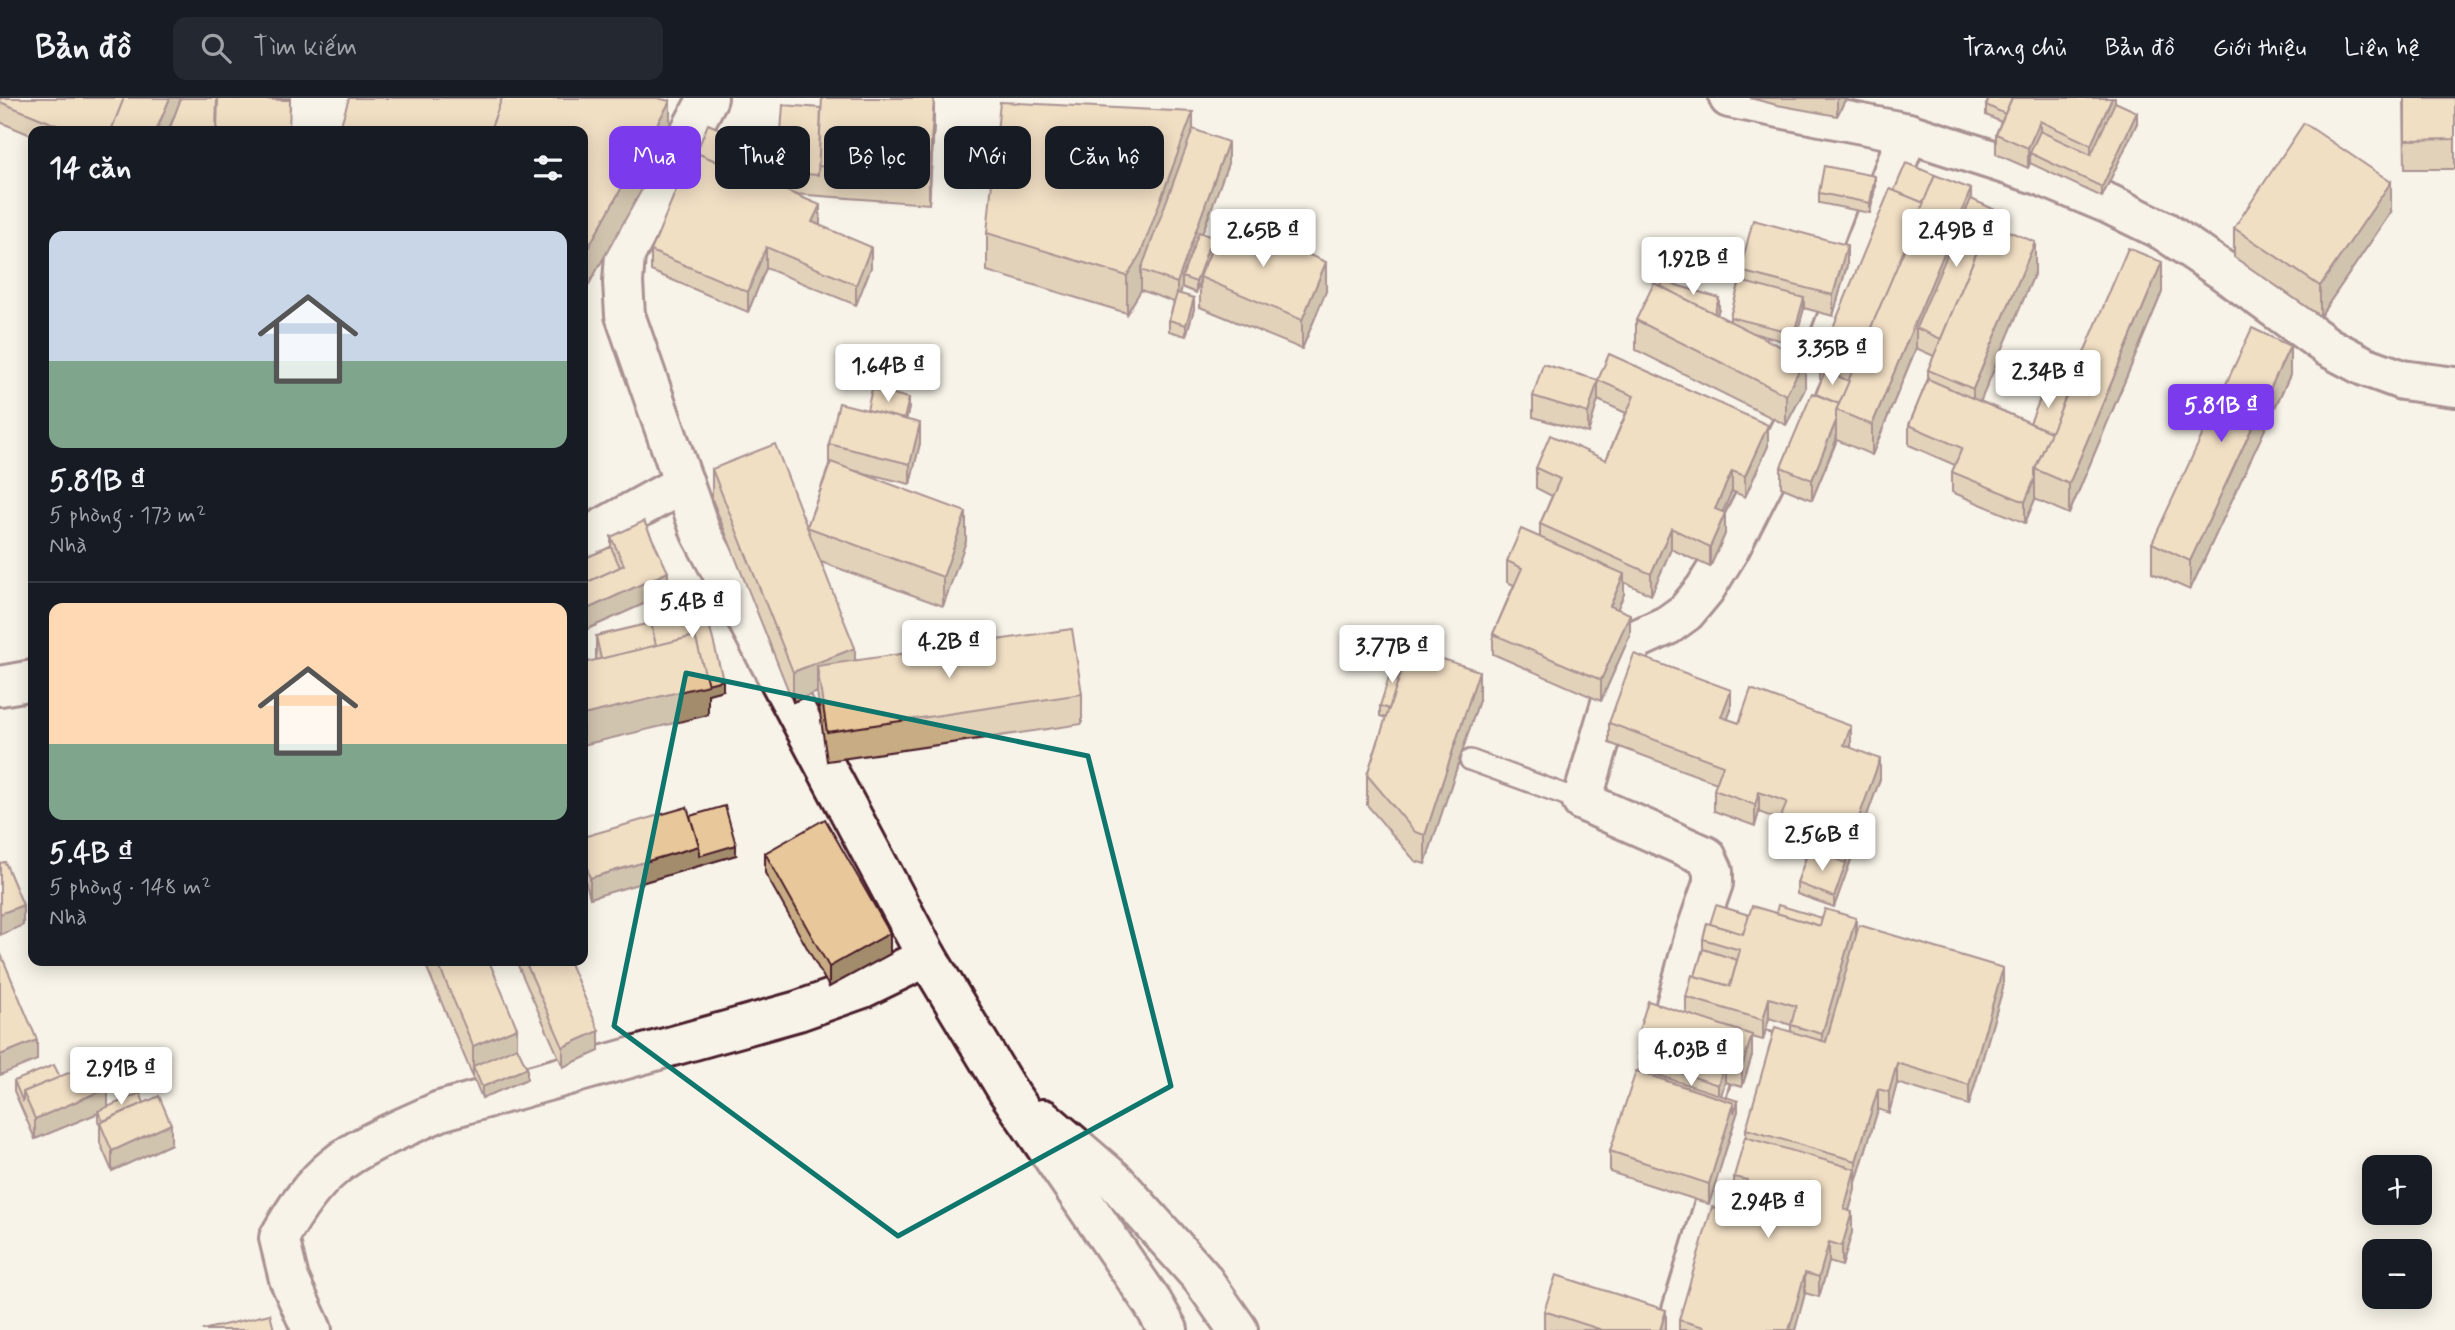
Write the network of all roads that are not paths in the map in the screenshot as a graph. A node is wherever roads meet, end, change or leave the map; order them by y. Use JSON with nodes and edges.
{"nodes":[{"id":1,"x":708,"y":98,"type":"edge"},
{"id":2,"x":1729,"y":98,"type":"edge"},
{"id":3,"x":1908,"y":133,"type":"junction"},
{"id":4,"x":2455,"y":387,"type":"edge"},
{"id":5,"x":684,"y":482,"type":"junction"},
{"id":6,"x":588,"y":536,"type":"edge"},
{"id":7,"x":28,"y":681,"type":"edge"},
{"id":8,"x":0,"y":686,"type":"edge"},
{"id":9,"x":1470,"y":760,"type":"dead end"},
{"id":10,"x":1582,"y":801,"type":"junction"},
{"id":11,"x":927,"y":957,"type":"junction"},
{"id":12,"x":1007,"y":1090,"type":"junction"},
{"id":13,"x":312,"y":1330,"type":"edge"},
{"id":14,"x":1168,"y":1330,"type":"edge"},
{"id":15,"x":1238,"y":1330,"type":"edge"},
{"id":16,"x":1676,"y":1330,"type":"edge"}],
"edges":[{"from":1,"to":5,"type":"street"},
{"from":2,"to":3,"type":"street"},
{"from":3,"to":4,"type":"street"},
{"from":3,"to":10,"type":"street"},
{"from":5,"to":6,"type":"street"},
{"from":5,"to":11,"type":"street"},
{"from":7,"to":8,"type":"street"},
{"from":9,"to":10,"type":"lane"},
{"from":10,"to":16,"type":"street"},
{"from":11,"to":12,"type":"street"},
{"from":11,"to":13,"type":"street"},
{"from":12,"to":14,"type":"street"},
{"from":12,"to":15,"type":"street"}]}
